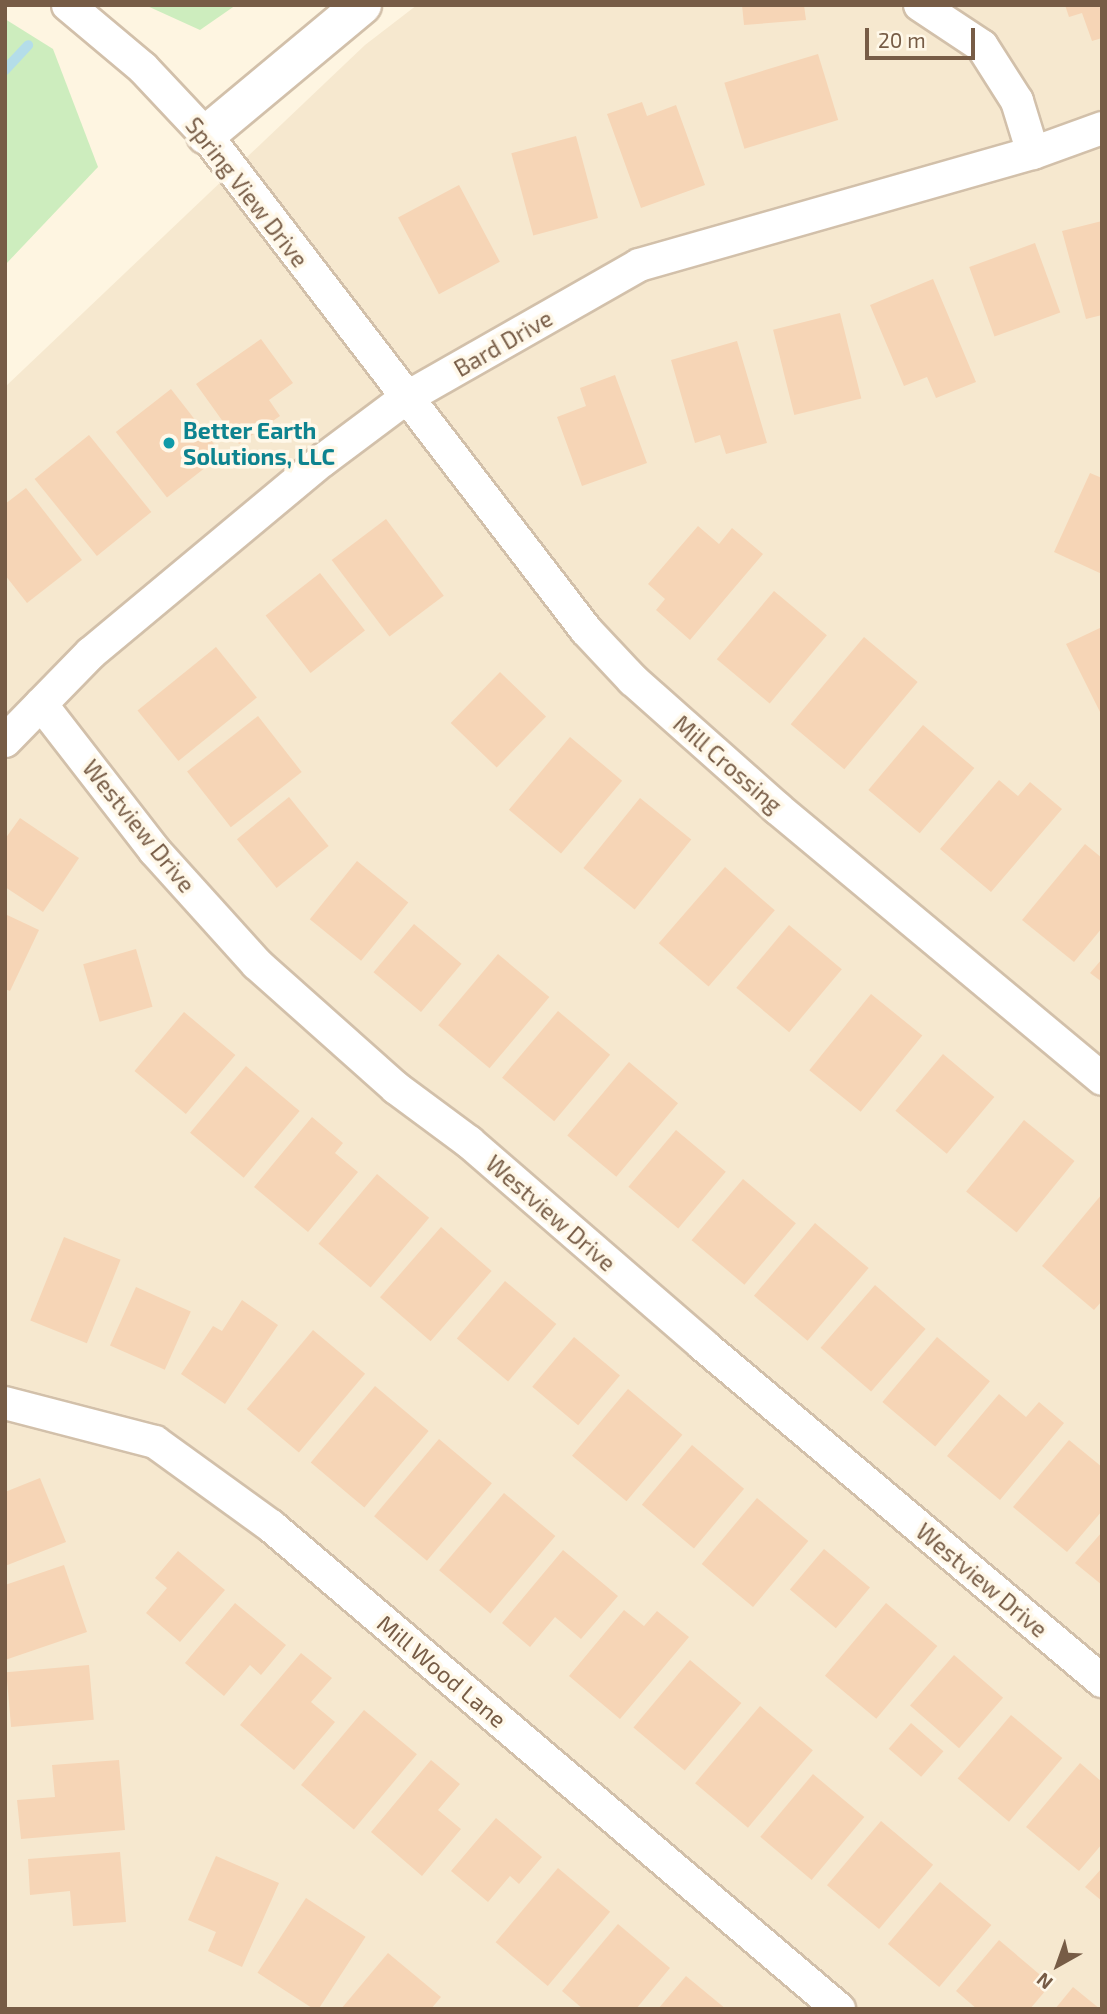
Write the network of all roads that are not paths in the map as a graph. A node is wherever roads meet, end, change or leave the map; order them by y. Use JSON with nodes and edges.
{"nodes":[{"id":1,"x":68,"y":5,"type":"edge"},
{"id":2,"x":362,"y":5,"type":"edge"},
{"id":3,"x":920,"y":5,"type":"edge"},
{"id":4,"x":1102,"y":128,"type":"edge"},
{"id":5,"x":205,"y":135,"type":"junction"},
{"id":6,"x":1033,"y":153,"type":"junction"},
{"id":7,"x":406,"y":398,"type":"junction"},
{"id":8,"x":41,"y":704,"type":"junction"},
{"id":9,"x":5,"y":741,"type":"edge"},
{"id":10,"x":1102,"y":1079,"type":"edge"},
{"id":11,"x":5,"y":1404,"type":"edge"},
{"id":12,"x":1102,"y":1681,"type":"edge"},
{"id":13,"x":839,"y":2009,"type":"edge"}],
"edges":[{"from":1,"to":5,"type":"street","name":"Spring View Drive"},
{"from":2,"to":5,"type":"street"},
{"from":3,"to":6,"type":"street"},
{"from":4,"to":6,"type":"street","name":"Bard Drive"},
{"from":5,"to":7,"type":"street","name":"Spring View Drive"},
{"from":6,"to":7,"type":"street","name":"Bard Drive"},
{"from":7,"to":8,"type":"street","name":"Bard Drive"},
{"from":7,"to":10,"type":"street","name":"Mill Crossing"},
{"from":8,"to":9,"type":"street","name":"Bard Drive"},
{"from":8,"to":12,"type":"street","name":"Westview Drive"},
{"from":11,"to":13,"type":"street","name":"Mill Wood Lane"}]}
